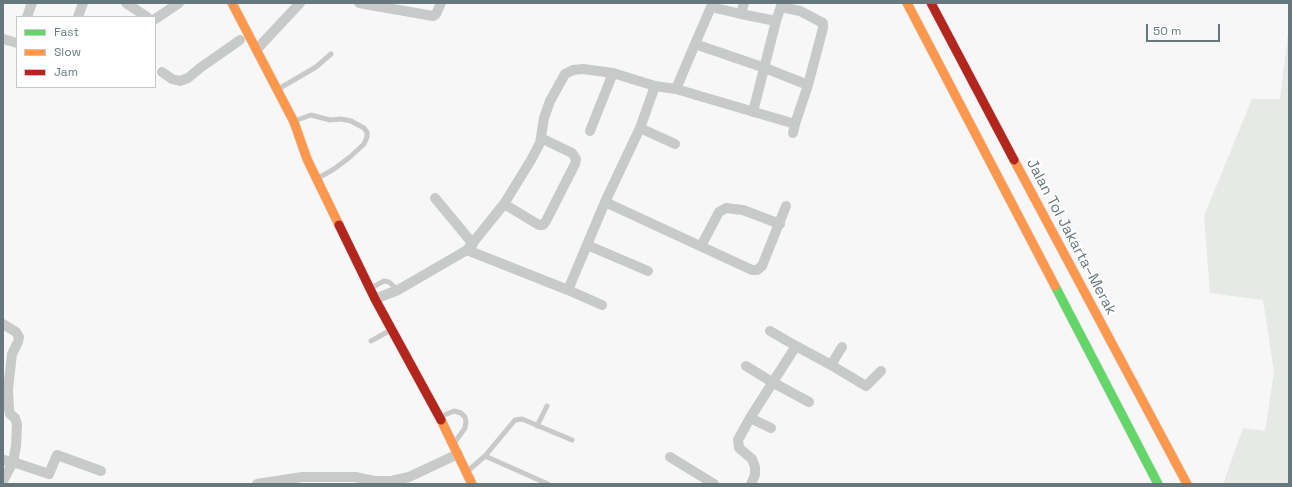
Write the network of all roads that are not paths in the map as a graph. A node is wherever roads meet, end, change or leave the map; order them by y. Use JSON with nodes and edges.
{"nodes":[{"id":1,"x":32,"y":3,"type":"edge"},
{"id":2,"x":83,"y":3,"type":"edge"},
{"id":3,"x":126,"y":3,"type":"edge"},
{"id":4,"x":179,"y":3,"type":"edge"},
{"id":5,"x":232,"y":3,"type":"edge"},
{"id":6,"x":300,"y":3,"type":"edge"},
{"id":7,"x":359,"y":3,"type":"edge"},
{"id":8,"x":441,"y":3,"type":"edge"},
{"id":9,"x":744,"y":3,"type":"edge"},
{"id":10,"x":907,"y":3,"type":"edge"},
{"id":11,"x":931,"y":3,"type":"edge"},
{"id":12,"x":707,"y":5,"type":"edge"},
{"id":13,"x":782,"y":5,"type":"edge"},
{"id":14,"x":741,"y":14,"type":"junction"},
{"id":15,"x":27,"y":16,"type":"edge"},
{"id":16,"x":78,"y":16,"type":"edge"},
{"id":17,"x":146,"y":16,"type":"edge"},
{"id":18,"x":156,"y":18,"type":"edge"},
{"id":19,"x":776,"y":21,"type":"junction"},
{"id":20,"x":3,"y":39,"type":"edge"},
{"id":21,"x":240,"y":40,"type":"dead end"},
{"id":22,"x":16,"y":43,"type":"edge"},
{"id":23,"x":695,"y":44,"type":"junction"},
{"id":24,"x":257,"y":49,"type":"junction"},
{"id":25,"x":331,"y":54,"type":"dead end"},
{"id":26,"x":765,"y":68,"type":"junction"},
{"id":27,"x":162,"y":72,"type":"dead end"},
{"id":28,"x":613,"y":73,"type":"junction"},
{"id":29,"x":808,"y":85,"type":"junction"},
{"id":30,"x":655,"y":86,"type":"junction"},
{"id":31,"x":278,"y":89,"type":"junction"},
{"id":32,"x":676,"y":89,"type":"junction"},
{"id":33,"x":753,"y":112,"type":"junction"},
{"id":34,"x":294,"y":122,"type":"junction"},
{"id":35,"x":640,"y":128,"type":"junction"},
{"id":36,"x":590,"y":131,"type":"dead end"},
{"id":37,"x":541,"y":138,"type":"junction"},
{"id":38,"x":292,"y":144,"type":"dead end"},
{"id":39,"x":675,"y":144,"type":"dead end"},
{"id":40,"x":307,"y":160,"type":"junction"},
{"id":41,"x":316,"y":178,"type":"junction"},
{"id":42,"x":435,"y":198,"type":"dead end"},
{"id":43,"x":605,"y":202,"type":"junction"},
{"id":44,"x":504,"y":204,"type":"junction"},
{"id":45,"x":786,"y":206,"type":"dead end"},
{"id":46,"x":780,"y":224,"type":"junction"},
{"id":47,"x":587,"y":245,"type":"junction"},
{"id":48,"x":701,"y":246,"type":"junction"},
{"id":49,"x":470,"y":247,"type":"junction"},
{"id":50,"x":648,"y":271,"type":"dead end"},
{"id":51,"x":370,"y":289,"type":"junction"},
{"id":52,"x":398,"y":290,"type":"junction"},
{"id":53,"x":568,"y":290,"type":"junction"},
{"id":54,"x":375,"y":299,"type":"junction"},
{"id":55,"x":602,"y":305,"type":"dead end"},
{"id":56,"x":3,"y":324,"type":"edge"},
{"id":57,"x":392,"y":330,"type":"junction"},
{"id":58,"x":770,"y":331,"type":"dead end"},
{"id":59,"x":371,"y":341,"type":"dead end"},
{"id":60,"x":796,"y":346,"type":"junction"},
{"id":61,"x":842,"y":347,"type":"dead end"},
{"id":62,"x":831,"y":365,"type":"junction"},
{"id":63,"x":746,"y":366,"type":"dead end"},
{"id":64,"x":881,"y":371,"type":"dead end"},
{"id":65,"x":772,"y":382,"type":"junction"},
{"id":66,"x":809,"y":402,"type":"dead end"},
{"id":67,"x":547,"y":406,"type":"dead end"},
{"id":68,"x":439,"y":417,"type":"junction"},
{"id":69,"x":750,"y":418,"type":"junction"},
{"id":70,"x":537,"y":426,"type":"junction"},
{"id":71,"x":771,"y":428,"type":"dead end"},
{"id":72,"x":572,"y":440,"type":"dead end"},
{"id":73,"x":453,"y":444,"type":"junction"},
{"id":74,"x":458,"y":454,"type":"junction"},
{"id":75,"x":485,"y":456,"type":"junction"},
{"id":76,"x":670,"y":458,"type":"dead end"},
{"id":77,"x":8,"y":461,"type":"edge"},
{"id":78,"x":101,"y":470,"type":"dead end"},
{"id":79,"x":466,"y":472,"type":"junction"},
{"id":80,"x":3,"y":481,"type":"edge"},
{"id":81,"x":257,"y":484,"type":"edge"},
{"id":82,"x":472,"y":484,"type":"edge"},
{"id":83,"x":548,"y":484,"type":"edge"},
{"id":84,"x":714,"y":484,"type":"edge"},
{"id":85,"x":751,"y":484,"type":"edge"},
{"id":86,"x":1158,"y":484,"type":"edge"},
{"id":87,"x":1187,"y":484,"type":"edge"}],
"edges":[{"from":1,"to":15,"type":"street"},
{"from":2,"to":16,"type":"street"},
{"from":3,"to":17,"type":"street"},
{"from":4,"to":18,"type":"street"},
{"from":5,"to":24,"type":"highway"},
{"from":6,"to":24,"type":"street"},
{"from":7,"to":8,"type":"street"},
{"from":9,"to":14,"type":"street"},
{"from":10,"to":86,"type":"highway"},
{"from":11,"to":87,"type":"highway","name":"Jalan Tol Jakarta–Merak"},
{"from":12,"to":14,"type":"street"},
{"from":12,"to":23,"type":"street"},
{"from":13,"to":19,"type":"street"},
{"from":13,"to":29,"type":"street"},
{"from":14,"to":19,"type":"street"},
{"from":19,"to":26,"type":"street"},
{"from":20,"to":22,"type":"street"},
{"from":21,"to":27,"type":"street"},
{"from":23,"to":26,"type":"street"},
{"from":23,"to":32,"type":"street"},
{"from":24,"to":31,"type":"highway"},
{"from":25,"to":31,"type":"lane"},
{"from":26,"to":29,"type":"street"},
{"from":26,"to":33,"type":"street"},
{"from":28,"to":30,"type":"street"},
{"from":28,"to":36,"type":"street"},
{"from":28,"to":37,"type":"street"},
{"from":29,"to":33,"type":"street"},
{"from":30,"to":32,"type":"street"},
{"from":30,"to":35,"type":"street"},
{"from":31,"to":34,"type":"highway"},
{"from":32,"to":33,"type":"street"},
{"from":34,"to":40,"type":"highway"},
{"from":34,"to":41,"type":"lane"},
{"from":35,"to":39,"type":"street"},
{"from":35,"to":43,"type":"street"},
{"from":37,"to":44,"type":"street"},
{"from":37,"to":44,"type":"street"},
{"from":38,"to":40,"type":"highway"},
{"from":40,"to":41,"type":"highway"},
{"from":41,"to":51,"type":"highway"},
{"from":42,"to":49,"type":"street"},
{"from":43,"to":47,"type":"street"},
{"from":43,"to":48,"type":"street"},
{"from":44,"to":49,"type":"street"},
{"from":45,"to":46,"type":"street"},
{"from":46,"to":48,"type":"street"},
{"from":46,"to":48,"type":"street"},
{"from":47,"to":50,"type":"street"},
{"from":47,"to":53,"type":"street"},
{"from":49,"to":52,"type":"street"},
{"from":49,"to":53,"type":"street"},
{"from":51,"to":52,"type":"lane"},
{"from":51,"to":54,"type":"highway"},
{"from":52,"to":54,"type":"street"},
{"from":53,"to":55,"type":"street"},
{"from":54,"to":57,"type":"highway"},
{"from":56,"to":77,"type":"street"},
{"from":57,"to":59,"type":"lane"},
{"from":57,"to":68,"type":"highway"},
{"from":58,"to":60,"type":"street"},
{"from":60,"to":62,"type":"street"},
{"from":60,"to":65,"type":"street"},
{"from":61,"to":62,"type":"street"},
{"from":62,"to":64,"type":"street"},
{"from":63,"to":65,"type":"street"},
{"from":65,"to":66,"type":"street"},
{"from":65,"to":69,"type":"street"},
{"from":67,"to":70,"type":"lane"},
{"from":68,"to":73,"type":"highway"},
{"from":68,"to":73,"type":"lane"},
{"from":69,"to":71,"type":"street"},
{"from":69,"to":85,"type":"street"},
{"from":70,"to":72,"type":"lane"},
{"from":70,"to":75,"type":"lane"},
{"from":73,"to":74,"type":"highway"},
{"from":74,"to":79,"type":"highway"},
{"from":74,"to":81,"type":"street"},
{"from":75,"to":79,"type":"lane"},
{"from":75,"to":83,"type":"lane"},
{"from":76,"to":84,"type":"street"},
{"from":77,"to":78,"type":"street"},
{"from":77,"to":80,"type":"street"},
{"from":79,"to":82,"type":"highway"}]}
